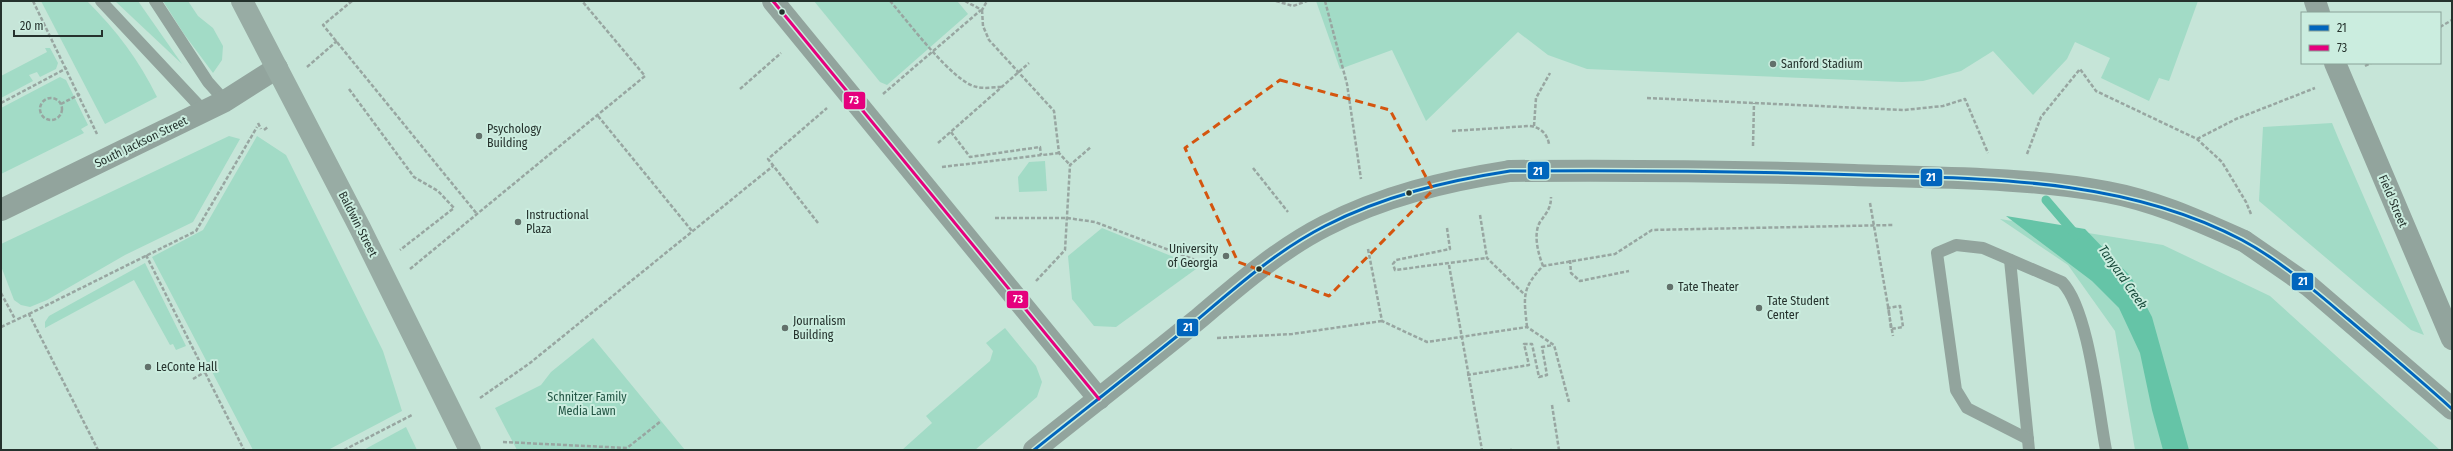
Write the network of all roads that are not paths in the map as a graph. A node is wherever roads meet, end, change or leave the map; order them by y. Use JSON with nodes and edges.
{"nodes":[{"id":1,"x":101,"y":1,"type":"edge"},
{"id":2,"x":155,"y":1,"type":"edge"},
{"id":3,"x":242,"y":1,"type":"edge"},
{"id":4,"x":773,"y":1,"type":"edge"},
{"id":5,"x":2315,"y":1,"type":"edge"},
{"id":6,"x":2319,"y":12,"type":"edge"},
{"id":7,"x":2335,"y":64,"type":"edge"},
{"id":8,"x":277,"y":68,"type":"junction"},
{"id":9,"x":225,"y":101,"type":"junction"},
{"id":10,"x":204,"y":111,"type":"junction"},
{"id":11,"x":1,"y":210,"type":"edge"},
{"id":12,"x":2010,"y":260,"type":"junction"},
{"id":13,"x":2452,"y":338,"type":"edge"},
{"id":14,"x":1099,"y":399,"type":"junction"},
{"id":15,"x":2452,"y":409,"type":"edge"},
{"id":16,"x":2029,"y":444,"type":"edge"},
{"id":17,"x":470,"y":450,"type":"edge"},
{"id":18,"x":1034,"y":450,"type":"edge"},
{"id":19,"x":2106,"y":450,"type":"edge"}],
"edges":[{"from":1,"to":10,"type":"lane"},
{"from":2,"to":9,"type":"lane"},
{"from":3,"to":8,"type":"street","name":"Baldwin Street"},
{"from":4,"to":14,"type":"street"},
{"from":5,"to":6,"type":"street"},
{"from":7,"to":13,"type":"street","name":"Field Street"},
{"from":8,"to":9,"type":"street","name":"South Jackson Street"},
{"from":8,"to":17,"type":"street","name":"Baldwin Street"},
{"from":9,"to":10,"type":"street","name":"South Jackson Street"},
{"from":10,"to":11,"type":"street","name":"South Jackson Street"},
{"from":12,"to":16,"type":"lane"},
{"from":12,"to":16,"type":"lane"},
{"from":12,"to":19,"type":"lane"},
{"from":14,"to":15,"type":"street","bridge":true},
{"from":14,"to":18,"type":"street"}]}
